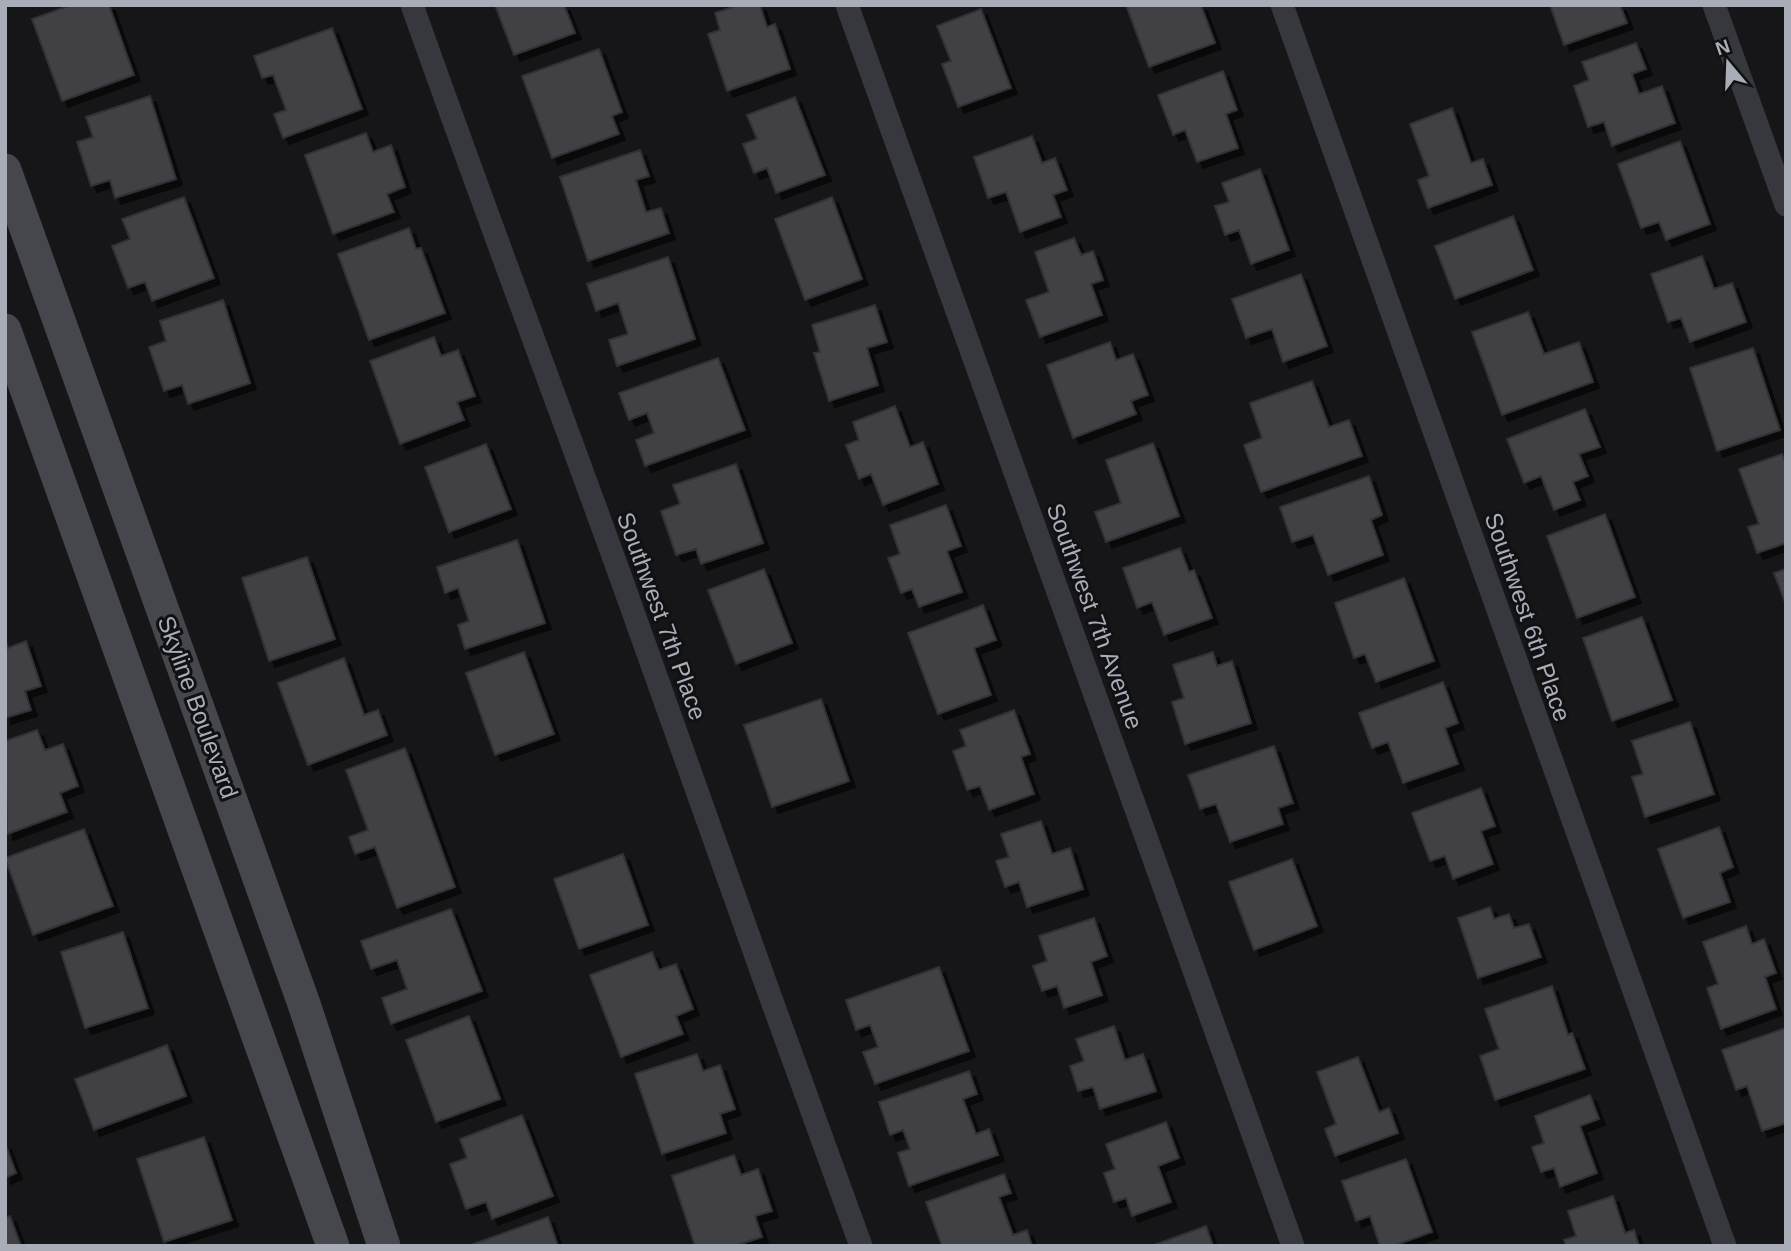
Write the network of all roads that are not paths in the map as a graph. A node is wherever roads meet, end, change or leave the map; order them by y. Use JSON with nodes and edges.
{"nodes":[{"id":1,"x":412,"y":5,"type":"edge"},
{"id":2,"x":846,"y":5,"type":"edge"},
{"id":3,"x":1282,"y":5,"type":"edge"},
{"id":4,"x":1714,"y":5,"type":"edge"},
{"id":5,"x":5,"y":170,"type":"edge"},
{"id":6,"x":1786,"y":205,"type":"edge"},
{"id":7,"x":5,"y":330,"type":"edge"},
{"id":8,"x":383,"y":1240,"type":"edge"},
{"id":9,"x":333,"y":1246,"type":"edge"},
{"id":10,"x":349,"y":1246,"type":"edge"},
{"id":11,"x":861,"y":1246,"type":"edge"},
{"id":12,"x":1293,"y":1246,"type":"edge"},
{"id":13,"x":1725,"y":1246,"type":"edge"}],
"edges":[{"from":1,"to":11,"type":"street","name":"Southwest 7th Place"},
{"from":2,"to":12,"type":"street","name":"Southwest 7th Avenue"},
{"from":3,"to":13,"type":"street","name":"Southwest 6th Place"},
{"from":4,"to":6,"type":"street"},
{"from":5,"to":8,"type":"street","name":"Skyline Boulevard"},
{"from":7,"to":9,"type":"street"},
{"from":8,"to":10,"type":"street"}]}
